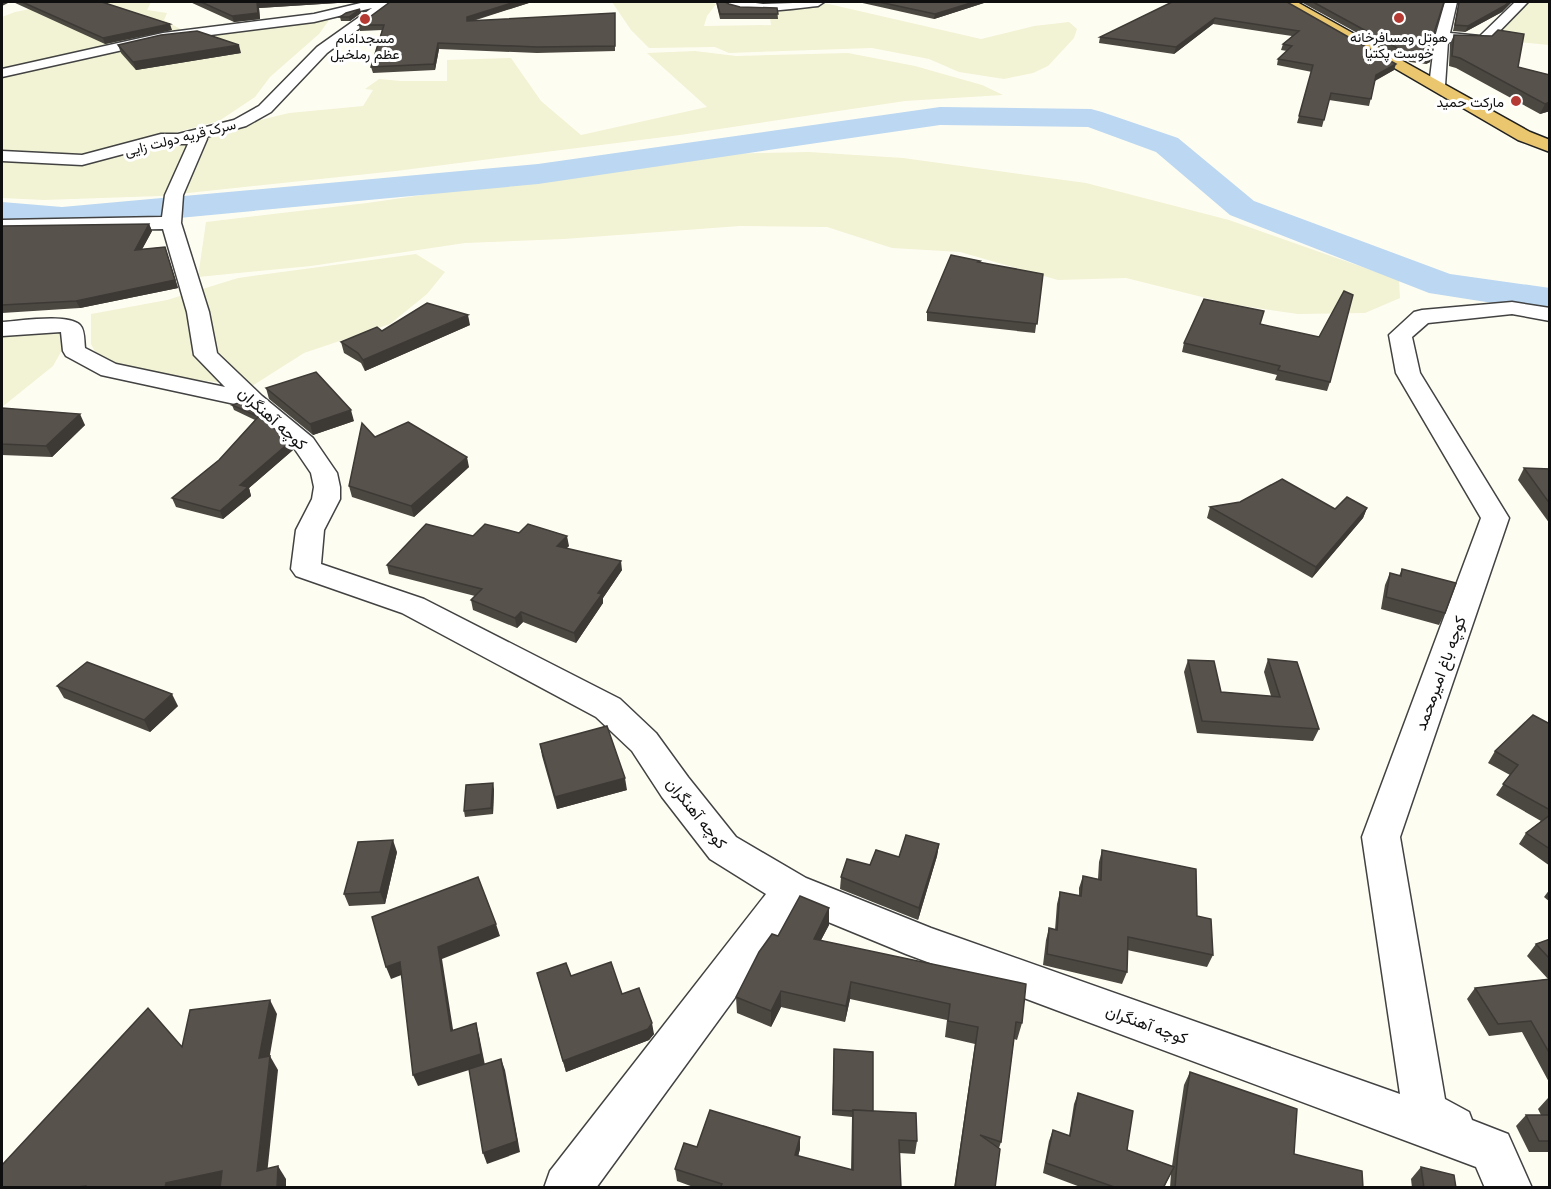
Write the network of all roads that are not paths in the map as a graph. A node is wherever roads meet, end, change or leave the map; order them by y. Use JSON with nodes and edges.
{"nodes":[{"id":1,"x":387,"y":2,"type":"edge"},
{"id":2,"x":728,"y":2,"type":"edge"},
{"id":3,"x":818,"y":2,"type":"edge"},
{"id":4,"x":1288,"y":2,"type":"edge"},
{"id":5,"x":1450,"y":2,"type":"edge"},
{"id":6,"x":1522,"y":2,"type":"edge"},
{"id":7,"x":1442,"y":37,"type":"junction"},
{"id":8,"x":2,"y":73,"type":"edge"},
{"id":9,"x":1437,"y":86,"type":"junction"},
{"id":10,"x":1524,"y":136,"type":"junction"},
{"id":11,"x":178,"y":139,"type":"junction"},
{"id":12,"x":1550,"y":147,"type":"edge"},
{"id":13,"x":2,"y":156,"type":"edge"},
{"id":14,"x":1550,"y":158,"type":"edge"},
{"id":15,"x":173,"y":209,"type":"junction"},
{"id":16,"x":2,"y":226,"type":"edge"},
{"id":17,"x":1550,"y":315,"type":"edge"},
{"id":18,"x":2,"y":329,"type":"edge"},
{"id":19,"x":253,"y":401,"type":"junction"},
{"id":20,"x":792,"y":890,"type":"junction"},
{"id":21,"x":1492,"y":1150,"type":"junction"},
{"id":22,"x":567,"y":1188,"type":"edge"},
{"id":23,"x":1509,"y":1188,"type":"edge"}],
"edges":[{"from":1,"to":8,"type":"street"},
{"from":1,"to":11,"type":"street","name":"سرک قریه دولت زایی"},
{"from":2,"to":3,"type":"street"},
{"from":4,"to":9,"type":"highway"},
{"from":5,"to":7,"type":"street"},
{"from":6,"to":7,"type":"street"},
{"from":7,"to":9,"type":"street"},
{"from":9,"to":10,"type":"highway"},
{"from":10,"to":12,"type":"highway"},
{"from":10,"to":14,"type":"highway"},
{"from":11,"to":13,"type":"street","name":"سرک قریه دولت زایی"},
{"from":11,"to":15,"type":"street"},
{"from":15,"to":16,"type":"street"},
{"from":15,"to":19,"type":"street","name":"کوچه آهنگران"},
{"from":17,"to":21,"type":"street","name":"کوچه باغ امیرمحمد"},
{"from":18,"to":19,"type":"street"},
{"from":19,"to":20,"type":"street","name":"کوچه آهنگران"},
{"from":20,"to":21,"type":"street","name":"کوچه آهنگران"},
{"from":20,"to":22,"type":"street"},
{"from":21,"to":23,"type":"street"}]}
